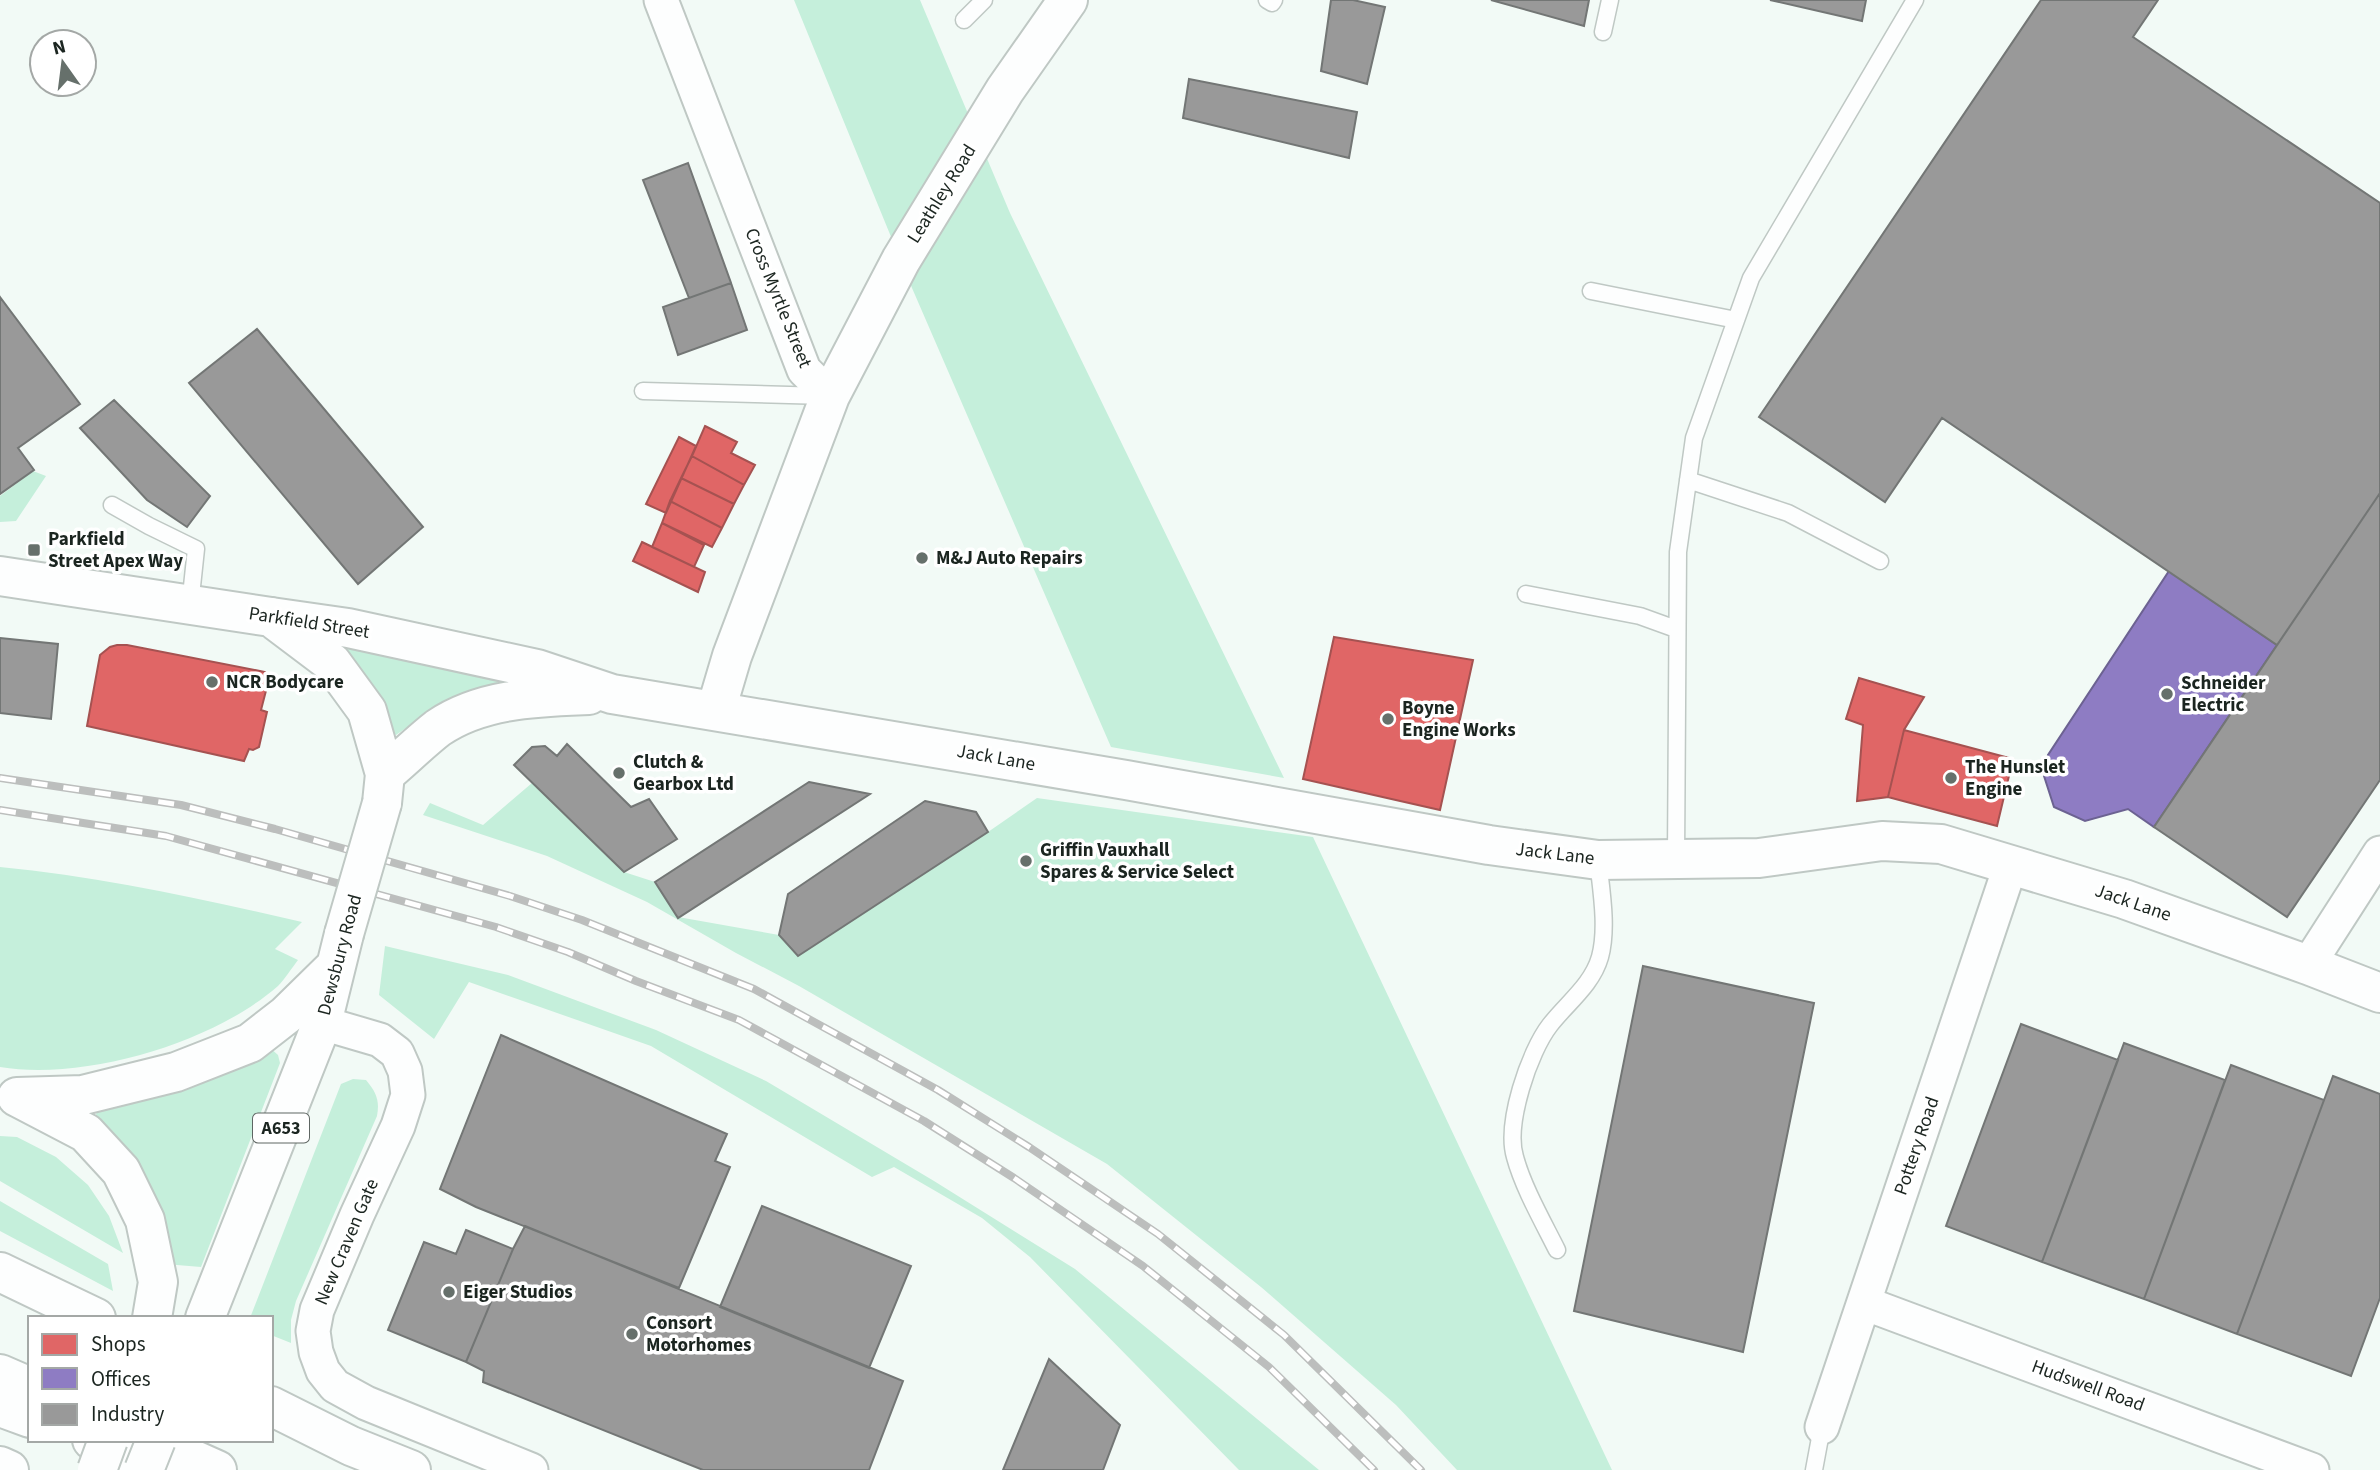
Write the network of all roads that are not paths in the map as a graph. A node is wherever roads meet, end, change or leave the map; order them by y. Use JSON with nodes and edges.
{"nodes":[{"id":1,"x":662,"y":0,"type":"edge"},
{"id":2,"x":984,"y":0,"type":"edge"},
{"id":3,"x":1068,"y":0,"type":"edge"},
{"id":4,"x":1267,"y":0,"type":"edge"},
{"id":5,"x":1273,"y":0,"type":"edge"},
{"id":6,"x":1609,"y":0,"type":"edge"},
{"id":7,"x":1915,"y":0,"type":"edge"},
{"id":8,"x":964,"y":20,"type":"dead end"},
{"id":9,"x":1603,"y":32,"type":"dead end"},
{"id":10,"x":1591,"y":291,"type":"dead end"},
{"id":11,"x":1736,"y":320,"type":"junction"},
{"id":12,"x":643,"y":391,"type":"dead end"},
{"id":13,"x":830,"y":397,"type":"junction"},
{"id":14,"x":1688,"y":480,"type":"junction"},
{"id":15,"x":112,"y":505,"type":"dead end"},
{"id":16,"x":1880,"y":561,"type":"dead end"},
{"id":17,"x":0,"y":576,"type":"edge"},
{"id":18,"x":1526,"y":594,"type":"dead end"},
{"id":19,"x":190,"y":605,"type":"junction"},
{"id":20,"x":271,"y":617,"type":"junction"},
{"id":21,"x":1676,"y":629,"type":"junction"},
{"id":22,"x":612,"y":694,"type":"junction"},
{"id":23,"x":716,"y":710,"type":"junction"},
{"id":24,"x":383,"y":789,"type":"junction"},
{"id":25,"x":2380,"y":853,"type":"edge"},
{"id":26,"x":1598,"y":860,"type":"junction"},
{"id":27,"x":1676,"y":860,"type":"junction"},
{"id":28,"x":2011,"y":864,"type":"junction"},
{"id":29,"x":340,"y":950,"type":"junction"},
{"id":30,"x":2308,"y":965,"type":"junction"},
{"id":31,"x":2380,"y":993,"type":"edge"},
{"id":32,"x":321,"y":1023,"type":"junction"},
{"id":33,"x":8,"y":1095,"type":"edge"},
{"id":34,"x":1557,"y":1250,"type":"dead end"},
{"id":35,"x":0,"y":1272,"type":"edge"},
{"id":36,"x":1864,"y":1303,"type":"junction"},
{"id":37,"x":92,"y":1316,"type":"edge"},
{"id":38,"x":152,"y":1316,"type":"edge"},
{"id":39,"x":206,"y":1316,"type":"edge"},
{"id":40,"x":0,"y":1374,"type":"edge"},
{"id":41,"x":28,"y":1386,"type":"edge"},
{"id":42,"x":0,"y":1407,"type":"edge"},
{"id":43,"x":273,"y":1407,"type":"edge"},
{"id":44,"x":28,"y":1417,"type":"edge"},
{"id":45,"x":1822,"y":1427,"type":"joint"},
{"id":46,"x":97,"y":1442,"type":"edge"},
{"id":47,"x":107,"y":1442,"type":"edge"},
{"id":48,"x":154,"y":1442,"type":"edge"},
{"id":49,"x":155,"y":1442,"type":"edge"},
{"id":50,"x":0,"y":1466,"type":"edge"},
{"id":51,"x":9,"y":1470,"type":"edge"},
{"id":52,"x":97,"y":1470,"type":"edge"},
{"id":53,"x":145,"y":1470,"type":"edge"},
{"id":54,"x":174,"y":1470,"type":"edge"},
{"id":55,"x":217,"y":1470,"type":"edge"},
{"id":56,"x":411,"y":1470,"type":"edge"},
{"id":57,"x":531,"y":1470,"type":"edge"},
{"id":58,"x":1814,"y":1470,"type":"edge"},
{"id":59,"x":2312,"y":1470,"type":"edge"}],
"edges":[{"from":1,"to":13,"type":"street","name":"Cross Myrtle Street"},
{"from":2,"to":8,"type":"lane"},
{"from":3,"to":13,"type":"main road","name":"Leathley Road"},
{"from":4,"to":5,"type":"lane"},
{"from":6,"to":9,"type":"lane"},
{"from":7,"to":11,"type":"lane"},
{"from":10,"to":11,"type":"lane"},
{"from":11,"to":14,"type":"lane"},
{"from":12,"to":13,"type":"lane"},
{"from":13,"to":23,"type":"main road"},
{"from":14,"to":16,"type":"lane"},
{"from":14,"to":21,"type":"lane"},
{"from":15,"to":19,"type":"lane"},
{"from":17,"to":19,"type":"main road","name":"Parkfield Street"},
{"from":18,"to":21,"type":"lane"},
{"from":19,"to":20,"type":"main road","name":"Parkfield Street"},
{"from":20,"to":22,"type":"main road","name":"Parkfield Street"},
{"from":20,"to":24,"type":"main road"},
{"from":21,"to":27,"type":"lane"},
{"from":22,"to":23,"type":"main road","name":"Parkfield Street"},
{"from":22,"to":24,"type":"main road","name":"Parkfield Street"},
{"from":23,"to":26,"type":"main road","name":"Jack Lane"},
{"from":24,"to":29,"type":"main road","name":"Dewsbury Road","number":"A653","bridge":true},
{"from":25,"to":30,"type":"street"},
{"from":26,"to":27,"type":"main road","name":"Jack Lane"},
{"from":26,"to":34,"type":"lane"},
{"from":27,"to":28,"type":"main road","name":"Jack Lane"},
{"from":28,"to":30,"type":"main road","name":"Jack Lane"},
{"from":28,"to":36,"type":"street","name":"Pottery Road"},
{"from":29,"to":32,"type":"main road","name":"Dewsbury Road","number":"A653"},
{"from":29,"to":33,"type":"main road","number":"A653"},
{"from":30,"to":31,"type":"main road","name":"Jack Lane"},
{"from":32,"to":39,"type":"main road","name":"Dewsbury Road","number":"A653"},
{"from":32,"to":57,"type":"street","name":"New Craven Gate"},
{"from":33,"to":38,"type":"main road","number":"A653"},
{"from":35,"to":37,"type":"main road"},
{"from":36,"to":45,"type":"street","name":"Pottery Road"},
{"from":36,"to":59,"type":"street","name":"Hudswell Road"},
{"from":40,"to":41,"type":"main road"},
{"from":42,"to":44,"type":"main road"},
{"from":43,"to":56,"type":"main road"},
{"from":45,"to":58,"type":"lane"},
{"from":46,"to":54,"type":"main road"},
{"from":47,"to":52,"type":"main road","bridge":true},
{"from":48,"to":55,"type":"main road"},
{"from":49,"to":53,"type":"main road","bridge":true},
{"from":50,"to":51,"type":"main road"}]}
